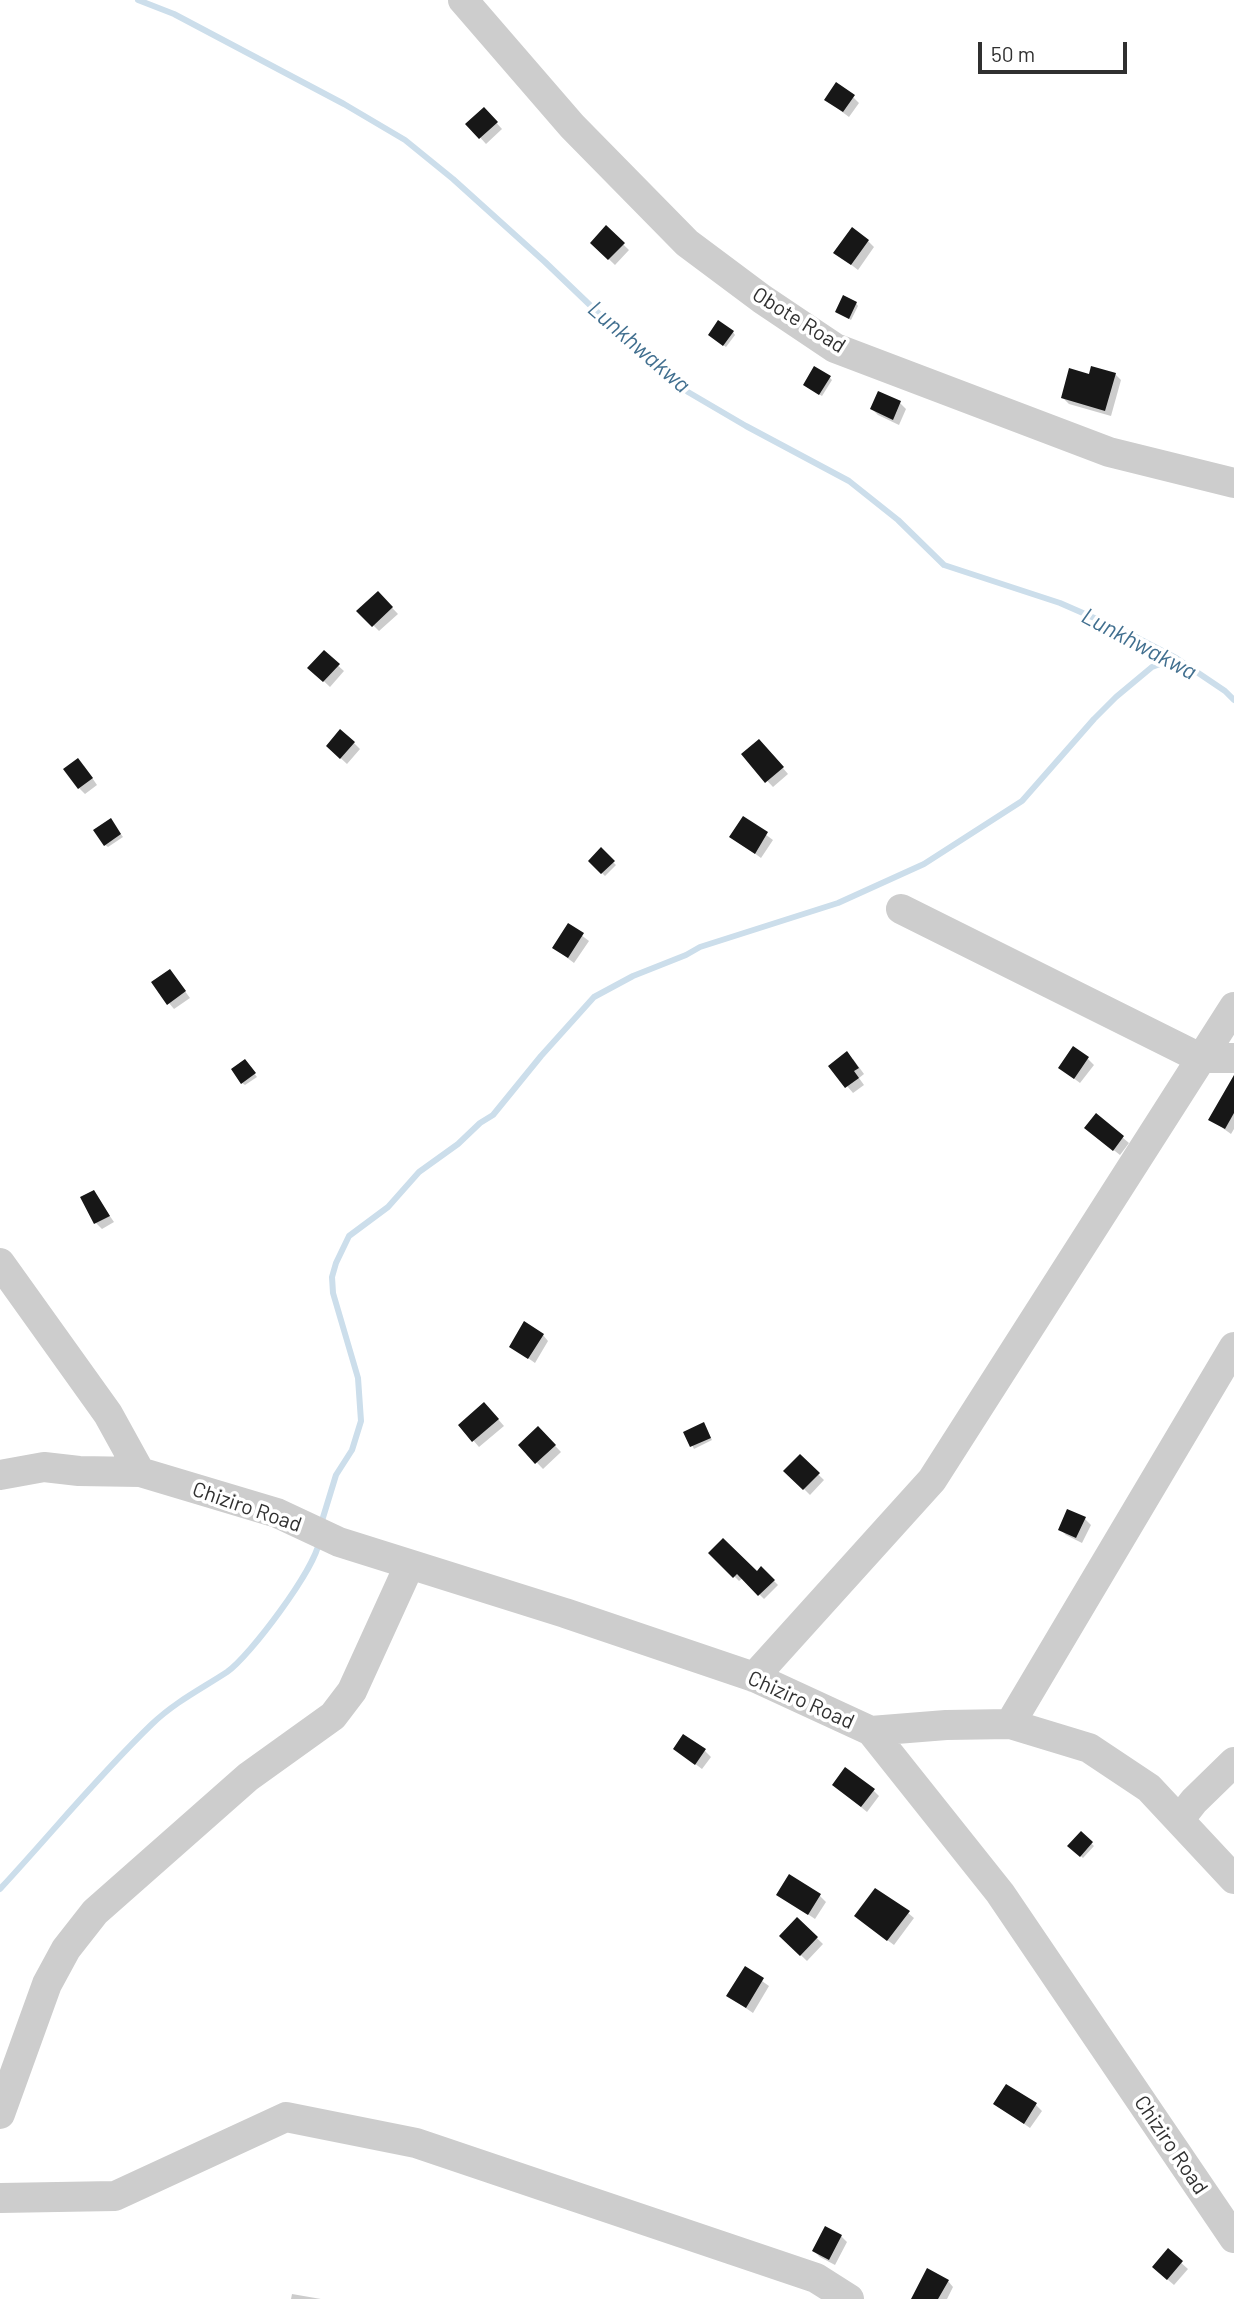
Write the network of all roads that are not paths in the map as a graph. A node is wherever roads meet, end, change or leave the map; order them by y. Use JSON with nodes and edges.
{"nodes":[{"id":1,"x":463,"y":0,"type":"edge"},
{"id":2,"x":1234,"y":483,"type":"edge"},
{"id":3,"x":901,"y":909,"type":"dead end"},
{"id":4,"x":1234,"y":1007,"type":"edge"},
{"id":5,"x":1200,"y":1058,"type":"junction"},
{"id":6,"x":1234,"y":1058,"type":"edge"},
{"id":7,"x":0,"y":1263,"type":"edge"},
{"id":8,"x":1234,"y":1347,"type":"edge"},
{"id":9,"x":140,"y":1472,"type":"junction"},
{"id":10,"x":0,"y":1475,"type":"edge"},
{"id":11,"x":410,"y":1566,"type":"junction"},
{"id":12,"x":754,"y":1677,"type":"junction"},
{"id":13,"x":1010,"y":1724,"type":"junction"},
{"id":14,"x":872,"y":1731,"type":"junction"},
{"id":15,"x":1234,"y":1762,"type":"edge"},
{"id":16,"x":1179,"y":1821,"type":"junction"},
{"id":17,"x":1234,"y":1879,"type":"edge"},
{"id":18,"x":0,"y":2114,"type":"edge"},
{"id":19,"x":0,"y":2199,"type":"edge"},
{"id":20,"x":1234,"y":2238,"type":"edge"},
{"id":21,"x":849,"y":2299,"type":"edge"}],
"edges":[{"from":1,"to":2,"type":"street","name":"Obote Road"},
{"from":3,"to":5,"type":"street"},
{"from":4,"to":5,"type":"street"},
{"from":5,"to":6,"type":"street"},
{"from":5,"to":12,"type":"street"},
{"from":7,"to":9,"type":"street"},
{"from":8,"to":13,"type":"street"},
{"from":9,"to":10,"type":"street","name":"Chiziro Road"},
{"from":9,"to":11,"type":"street","name":"Chiziro Road"},
{"from":11,"to":12,"type":"street","name":"Chiziro Road"},
{"from":11,"to":18,"type":"street"},
{"from":12,"to":14,"type":"street","name":"Chiziro Road"},
{"from":13,"to":14,"type":"street"},
{"from":13,"to":16,"type":"street"},
{"from":14,"to":20,"type":"street","name":"Chiziro Road"},
{"from":15,"to":16,"type":"street"},
{"from":16,"to":17,"type":"street"},
{"from":19,"to":21,"type":"street"}]}
